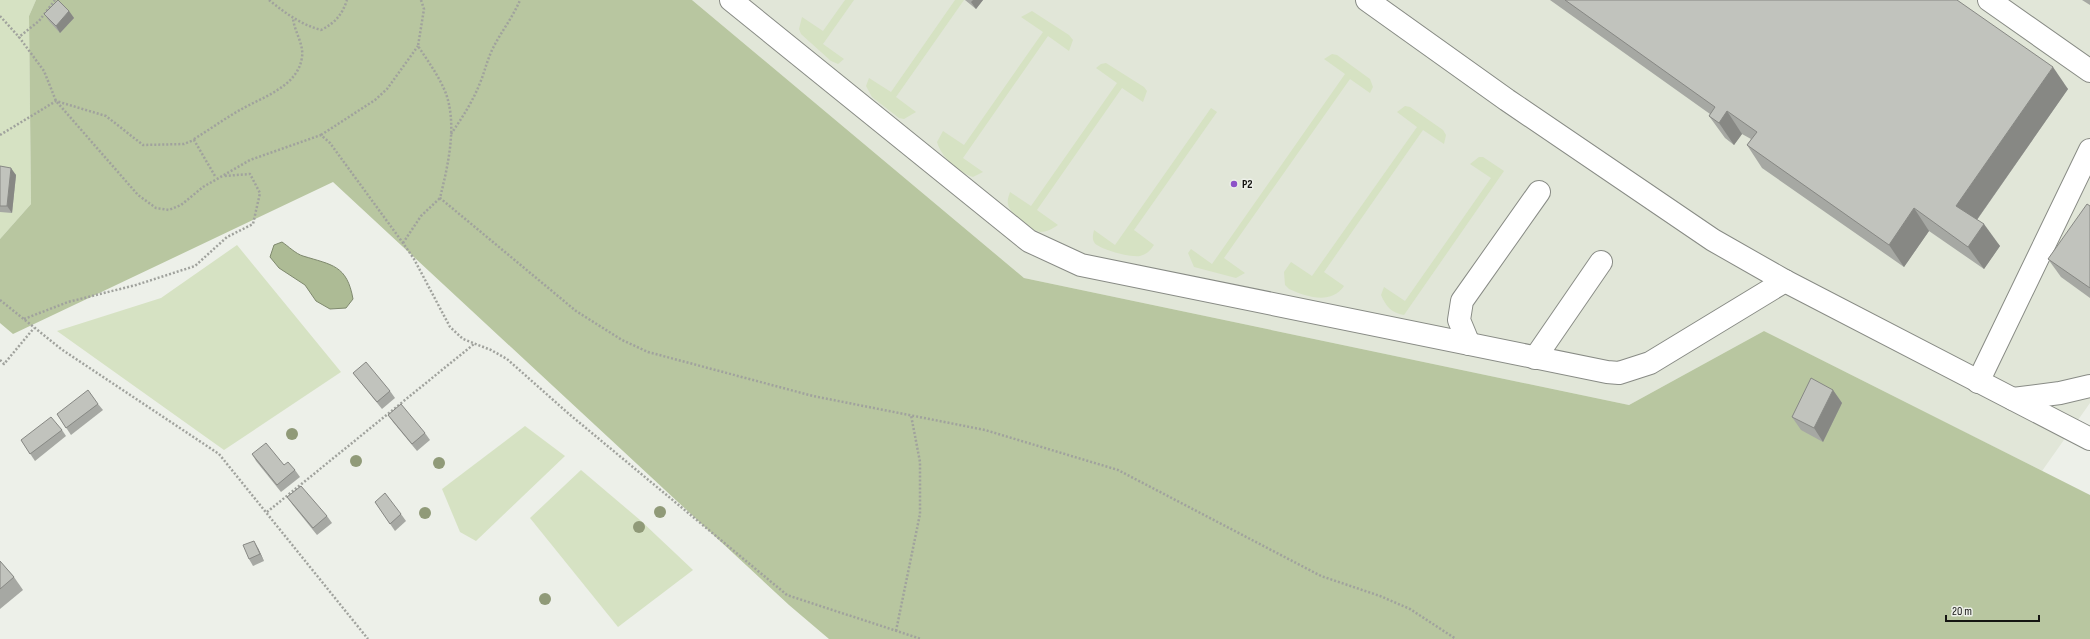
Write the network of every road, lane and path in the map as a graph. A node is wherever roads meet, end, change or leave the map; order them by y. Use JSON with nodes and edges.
{"nodes":[{"id":1,"x":55,"y":0,"type":"edge"},
{"id":2,"x":269,"y":0,"type":"edge"},
{"id":3,"x":347,"y":0,"type":"edge"},
{"id":4,"x":421,"y":0,"type":"edge"},
{"id":5,"x":520,"y":0,"type":"edge"},
{"id":6,"x":731,"y":0,"type":"edge"},
{"id":7,"x":1367,"y":0,"type":"edge"},
{"id":8,"x":1989,"y":0,"type":"edge"},
{"id":9,"x":0,"y":16,"type":"edge"},
{"id":10,"x":293,"y":18,"type":"junction"},
{"id":11,"x":19,"y":37,"type":"junction"},
{"id":12,"x":418,"y":46,"type":"junction"},
{"id":13,"x":2090,"y":71,"type":"edge"},
{"id":14,"x":56,"y":101,"type":"junction"},
{"id":15,"x":0,"y":135,"type":"edge"},
{"id":16,"x":321,"y":135,"type":"junction"},
{"id":17,"x":450,"y":136,"type":"junction"},
{"id":18,"x":194,"y":139,"type":"dead end"},
{"id":19,"x":2090,"y":150,"type":"edge"},
{"id":20,"x":215,"y":176,"type":"dead end"},
{"id":21,"x":222,"y":176,"type":"junction"},
{"id":22,"x":1539,"y":192,"type":"dead end"},
{"id":23,"x":440,"y":198,"type":"junction"},
{"id":24,"x":403,"y":243,"type":"junction"},
{"id":25,"x":1601,"y":262,"type":"dead end"},
{"id":26,"x":1785,"y":281,"type":"junction"},
{"id":27,"x":0,"y":300,"type":"edge"},
{"id":28,"x":23,"y":319,"type":"junction"},
{"id":29,"x":34,"y":328,"type":"junction"},
{"id":30,"x":474,"y":344,"type":"junction"},
{"id":31,"x":1469,"y":344,"type":"junction"},
{"id":32,"x":1535,"y":358,"type":"junction"},
{"id":33,"x":0,"y":360,"type":"edge"},
{"id":34,"x":1978,"y":382,"type":"junction"},
{"id":35,"x":2090,"y":386,"type":"edge"},
{"id":36,"x":2013,"y":399,"type":"junction"},
{"id":37,"x":911,"y":415,"type":"junction"},
{"id":38,"x":2090,"y":439,"type":"edge"},
{"id":39,"x":267,"y":512,"type":"junction"},
{"id":40,"x":896,"y":631,"type":"junction"},
{"id":41,"x":368,"y":639,"type":"edge"},
{"id":42,"x":921,"y":639,"type":"edge"},
{"id":43,"x":1456,"y":639,"type":"edge"}],
"edges":[{"from":1,"to":11,"type":"path"},
{"from":2,"to":10,"type":"path"},
{"from":3,"to":10,"type":"path"},
{"from":4,"to":12,"type":"path"},
{"from":5,"to":17,"type":"path"},
{"from":6,"to":31,"type":"street"},
{"from":7,"to":26,"type":"street"},
{"from":8,"to":13,"type":"street"},
{"from":9,"to":11,"type":"path"},
{"from":10,"to":18,"type":"path"},
{"from":11,"to":14,"type":"path"},
{"from":12,"to":16,"type":"path"},
{"from":12,"to":17,"type":"path"},
{"from":14,"to":15,"type":"path"},
{"from":14,"to":20,"type":"path"},
{"from":14,"to":21,"type":"path"},
{"from":16,"to":21,"type":"path"},
{"from":16,"to":24,"type":"path"},
{"from":17,"to":23,"type":"path"},
{"from":19,"to":34,"type":"street"},
{"from":21,"to":28,"type":"path"},
{"from":22,"to":31,"type":"street"},
{"from":23,"to":24,"type":"path"},
{"from":23,"to":37,"type":"path"},
{"from":24,"to":30,"type":"path"},
{"from":25,"to":32,"type":"street"},
{"from":26,"to":32,"type":"street"},
{"from":26,"to":34,"type":"street"},
{"from":27,"to":28,"type":"path"},
{"from":28,"to":29,"type":"path"},
{"from":29,"to":33,"type":"path"},
{"from":29,"to":39,"type":"path"},
{"from":30,"to":39,"type":"path"},
{"from":30,"to":40,"type":"path"},
{"from":31,"to":32,"type":"street"},
{"from":34,"to":36,"type":"street"},
{"from":35,"to":36,"type":"street"},
{"from":36,"to":38,"type":"street"},
{"from":37,"to":40,"type":"path"},
{"from":37,"to":43,"type":"path"},
{"from":39,"to":41,"type":"path"},
{"from":40,"to":42,"type":"path"}]}
